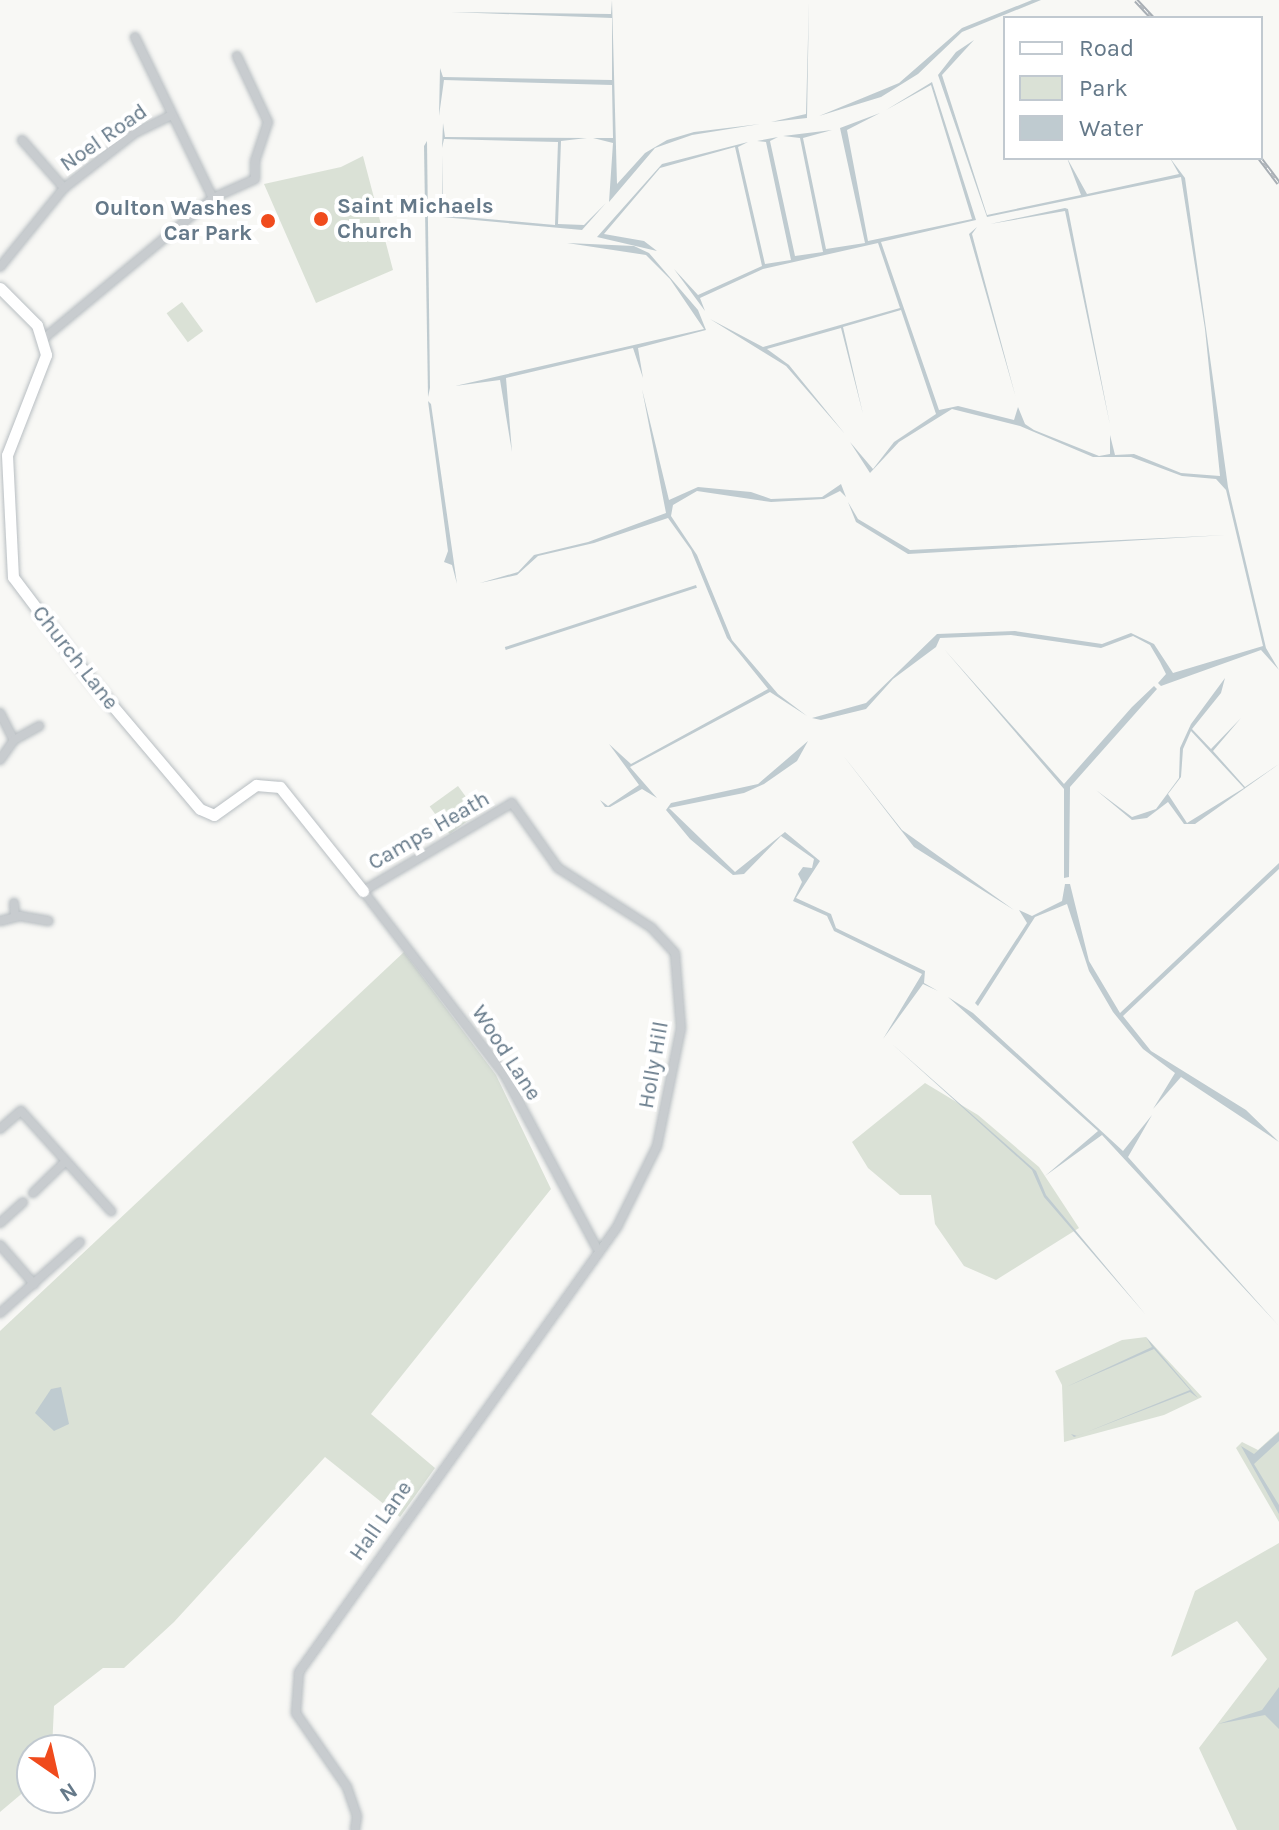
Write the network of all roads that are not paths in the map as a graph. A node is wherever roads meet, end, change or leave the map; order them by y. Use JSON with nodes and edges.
{"nodes":[{"id":1,"x":135,"y":37,"type":"dead end"},
{"id":2,"x":237,"y":56,"type":"dead end"},
{"id":3,"x":170,"y":116,"type":"junction"},
{"id":4,"x":22,"y":140,"type":"dead end"},
{"id":5,"x":64,"y":188,"type":"junction"},
{"id":6,"x":213,"y":198,"type":"junction"},
{"id":7,"x":0,"y":267,"type":"edge"},
{"id":8,"x":0,"y":288,"type":"edge"},
{"id":9,"x":43,"y":339,"type":"junction"},
{"id":10,"x":5,"y":570,"type":"edge"},
{"id":11,"x":0,"y":713,"type":"edge"},
{"id":12,"x":39,"y":726,"type":"dead end"},
{"id":13,"x":14,"y":740,"type":"junction"},
{"id":14,"x":0,"y":760,"type":"edge"},
{"id":15,"x":512,"y":803,"type":"joint"},
{"id":16,"x":363,"y":891,"type":"junction"},
{"id":17,"x":14,"y":903,"type":"dead end"},
{"id":18,"x":15,"y":916,"type":"junction"},
{"id":19,"x":0,"y":921,"type":"edge"},
{"id":20,"x":49,"y":921,"type":"dead end"},
{"id":21,"x":0,"y":1129,"type":"edge"},
{"id":22,"x":66,"y":1161,"type":"junction"},
{"id":23,"x":33,"y":1193,"type":"dead end"},
{"id":24,"x":23,"y":1202,"type":"dead end"},
{"id":25,"x":111,"y":1211,"type":"dead end"},
{"id":26,"x":0,"y":1223,"type":"edge"},
{"id":27,"x":80,"y":1242,"type":"dead end"},
{"id":28,"x":0,"y":1245,"type":"edge"},
{"id":29,"x":597,"y":1248,"type":"junction"},
{"id":30,"x":34,"y":1284,"type":"junction"},
{"id":31,"x":0,"y":1313,"type":"edge"},
{"id":32,"x":355,"y":1830,"type":"edge"}],
"edges":[{"from":1,"to":3,"type":"street"},
{"from":2,"to":6,"type":"street"},
{"from":3,"to":5,"type":"street","name":"Noel Road"},
{"from":3,"to":6,"type":"street"},
{"from":4,"to":5,"type":"street"},
{"from":5,"to":7,"type":"street","name":"Noel Road"},
{"from":6,"to":9,"type":"street"},
{"from":8,"to":9,"type":"street"},
{"from":9,"to":10,"type":"street","name":"Church Lane"},
{"from":10,"to":16,"type":"street","name":"Church Lane"},
{"from":11,"to":13,"type":"street"},
{"from":12,"to":13,"type":"street"},
{"from":13,"to":14,"type":"street"},
{"from":15,"to":16,"type":"street","name":"Camps Heath"},
{"from":15,"to":29,"type":"street","name":"Holly Hill"},
{"from":16,"to":29,"type":"street","name":"Wood Lane"},
{"from":17,"to":18,"type":"street"},
{"from":18,"to":19,"type":"street"},
{"from":18,"to":20,"type":"street"},
{"from":21,"to":22,"type":"street"},
{"from":22,"to":23,"type":"street"},
{"from":22,"to":25,"type":"street"},
{"from":24,"to":26,"type":"street"},
{"from":27,"to":30,"type":"street"},
{"from":28,"to":30,"type":"street"},
{"from":29,"to":32,"type":"street","name":"Hall Lane"},
{"from":30,"to":31,"type":"street"}]}
